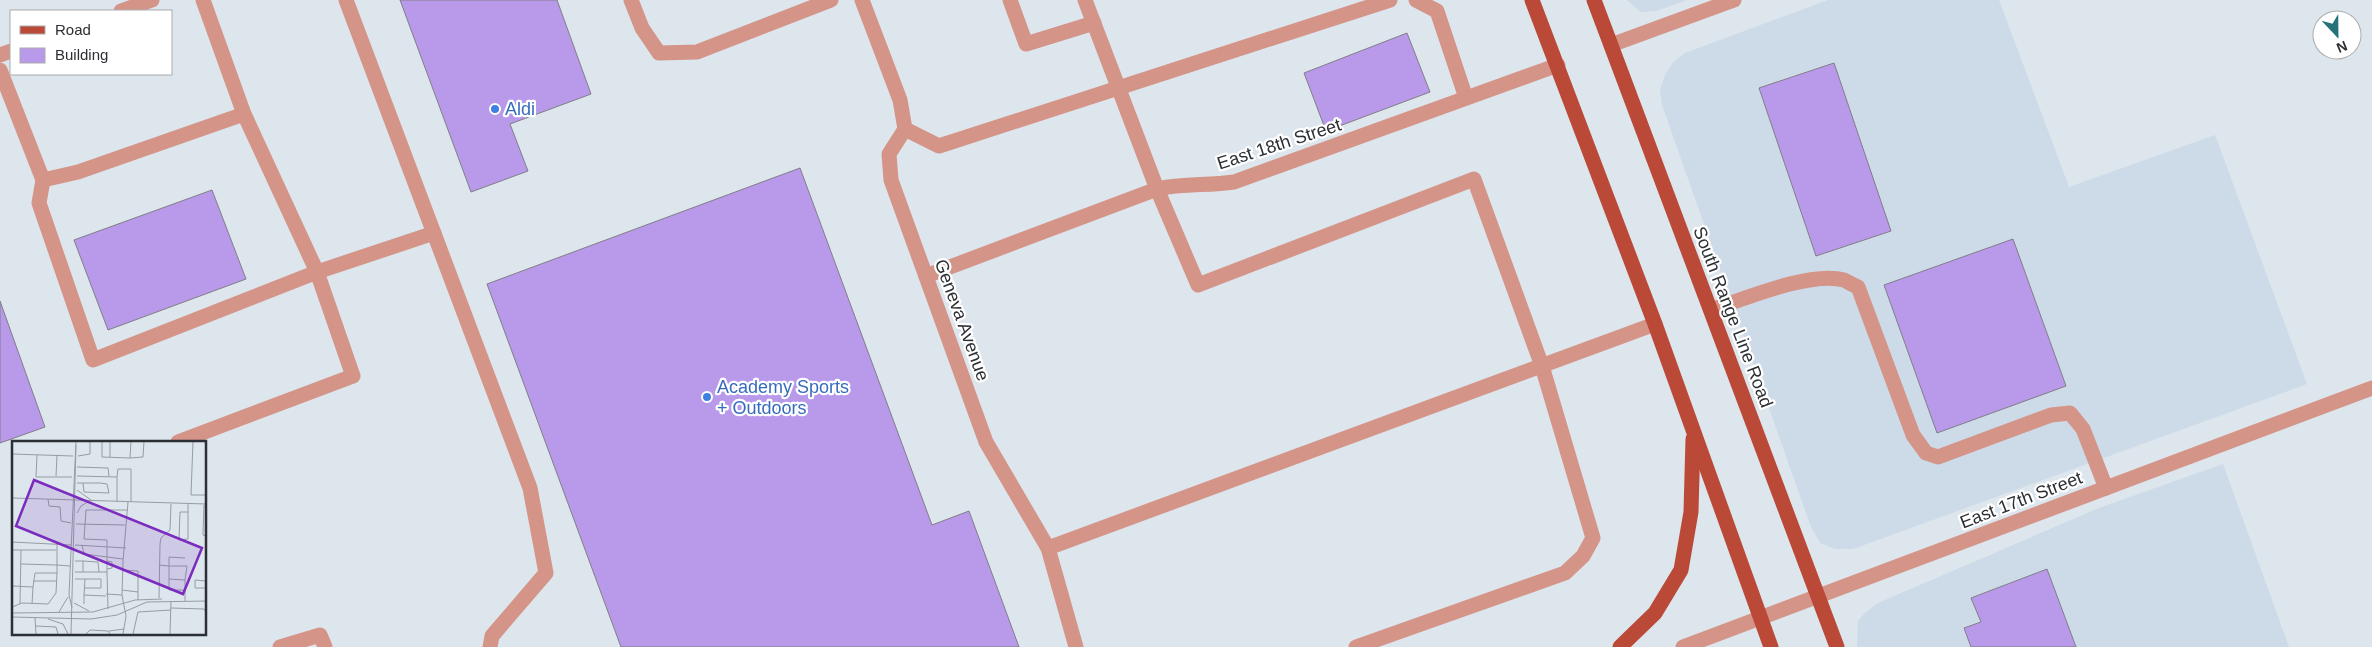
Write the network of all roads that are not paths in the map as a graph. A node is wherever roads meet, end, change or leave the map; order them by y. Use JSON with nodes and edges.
{"nodes":[{"id":1,"x":152,"y":0,"type":"edge"},
{"id":2,"x":203,"y":0,"type":"edge"},
{"id":3,"x":346,"y":0,"type":"edge"},
{"id":4,"x":631,"y":0,"type":"edge"},
{"id":5,"x":831,"y":0,"type":"edge"},
{"id":6,"x":862,"y":0,"type":"edge"},
{"id":7,"x":1010,"y":0,"type":"edge"},
{"id":8,"x":1085,"y":0,"type":"edge"},
{"id":9,"x":1390,"y":0,"type":"edge"},
{"id":10,"x":1416,"y":0,"type":"edge"},
{"id":11,"x":1532,"y":0,"type":"edge"},
{"id":12,"x":1594,"y":0,"type":"edge"},
{"id":13,"x":1734,"y":0,"type":"edge"},
{"id":14,"x":124,"y":10,"type":"edge"},
{"id":15,"x":1094,"y":22,"type":"junction"},
{"id":16,"x":1611,"y":45,"type":"junction"},
{"id":17,"x":1558,"y":65,"type":"junction"},
{"id":18,"x":0,"y":70,"type":"edge"},
{"id":19,"x":1119,"y":88,"type":"junction"},
{"id":20,"x":1466,"y":98,"type":"junction"},
{"id":21,"x":244,"y":114,"type":"junction"},
{"id":22,"x":905,"y":129,"type":"junction"},
{"id":23,"x":43,"y":180,"type":"junction"},
{"id":24,"x":1157,"y":189,"type":"junction"},
{"id":25,"x":434,"y":232,"type":"junction"},
{"id":26,"x":317,"y":272,"type":"junction"},
{"id":27,"x":926,"y":276,"type":"junction"},
{"id":28,"x":1711,"y":310,"type":"junction"},
{"id":29,"x":1655,"y":324,"type":"junction"},
{"id":30,"x":1542,"y":366,"type":"junction"},
{"id":31,"x":2372,"y":388,"type":"edge"},
{"id":32,"x":1693,"y":430,"type":"junction"},
{"id":33,"x":181,"y":441,"type":"edge"},
{"id":34,"x":2106,"y":488,"type":"junction"},
{"id":35,"x":1048,"y":548,"type":"junction"},
{"id":36,"x":1818,"y":597,"type":"junction"},
{"id":37,"x":1761,"y":620,"type":"junction"},
{"id":38,"x":280,"y":647,"type":"edge"},
{"id":39,"x":325,"y":647,"type":"edge"},
{"id":40,"x":490,"y":647,"type":"edge"},
{"id":41,"x":1076,"y":647,"type":"edge"},
{"id":42,"x":1356,"y":647,"type":"edge"},
{"id":43,"x":1620,"y":647,"type":"edge"},
{"id":44,"x":1684,"y":647,"type":"edge"},
{"id":45,"x":1772,"y":647,"type":"edge"},
{"id":46,"x":1837,"y":647,"type":"edge"}],
"edges":[{"from":1,"to":14,"type":"street"},
{"from":2,"to":21,"type":"street"},
{"from":3,"to":25,"type":"street"},
{"from":4,"to":5,"type":"street"},
{"from":6,"to":22,"type":"street"},
{"from":7,"to":15,"type":"street"},
{"from":8,"to":15,"type":"street"},
{"from":9,"to":19,"type":"street"},
{"from":10,"to":20,"type":"street"},
{"from":11,"to":17,"type":"main road"},
{"from":12,"to":16,"type":"main road","name":"South Range Line Road"},
{"from":13,"to":16,"type":"street"},
{"from":15,"to":19,"type":"street"},
{"from":16,"to":28,"type":"main road","name":"South Range Line Road"},
{"from":17,"to":20,"type":"street","name":"East 18th Street"},
{"from":17,"to":29,"type":"main road"},
{"from":18,"to":23,"type":"street"},
{"from":19,"to":22,"type":"street"},
{"from":19,"to":24,"type":"street"},
{"from":20,"to":24,"type":"street","name":"East 18th Street"},
{"from":21,"to":23,"type":"street"},
{"from":21,"to":26,"type":"street"},
{"from":22,"to":27,"type":"street","name":"Geneva Avenue"},
{"from":23,"to":26,"type":"street"},
{"from":24,"to":27,"type":"street","name":"East 18th Street"},
{"from":24,"to":30,"type":"street"},
{"from":25,"to":26,"type":"street"},
{"from":25,"to":40,"type":"street"},
{"from":26,"to":33,"type":"street"},
{"from":27,"to":35,"type":"street","name":"Geneva Avenue"},
{"from":28,"to":34,"type":"street"},
{"from":28,"to":36,"type":"main road","name":"South Range Line Road"},
{"from":29,"to":30,"type":"street"},
{"from":29,"to":32,"type":"main road"},
{"from":30,"to":35,"type":"street"},
{"from":30,"to":42,"type":"street"},
{"from":31,"to":34,"type":"street","name":"East 17th Street"},
{"from":32,"to":37,"type":"main road"},
{"from":32,"to":43,"type":"main road"},
{"from":34,"to":36,"type":"street","name":"East 17th Street"},
{"from":35,"to":41,"type":"street","name":"Geneva Avenue"},
{"from":36,"to":37,"type":"street","name":"East 17th Street"},
{"from":36,"to":46,"type":"main road","name":"South Range Line Road"},
{"from":37,"to":44,"type":"street","name":"East 17th Street"},
{"from":37,"to":45,"type":"main road"},
{"from":38,"to":39,"type":"street"}]}
